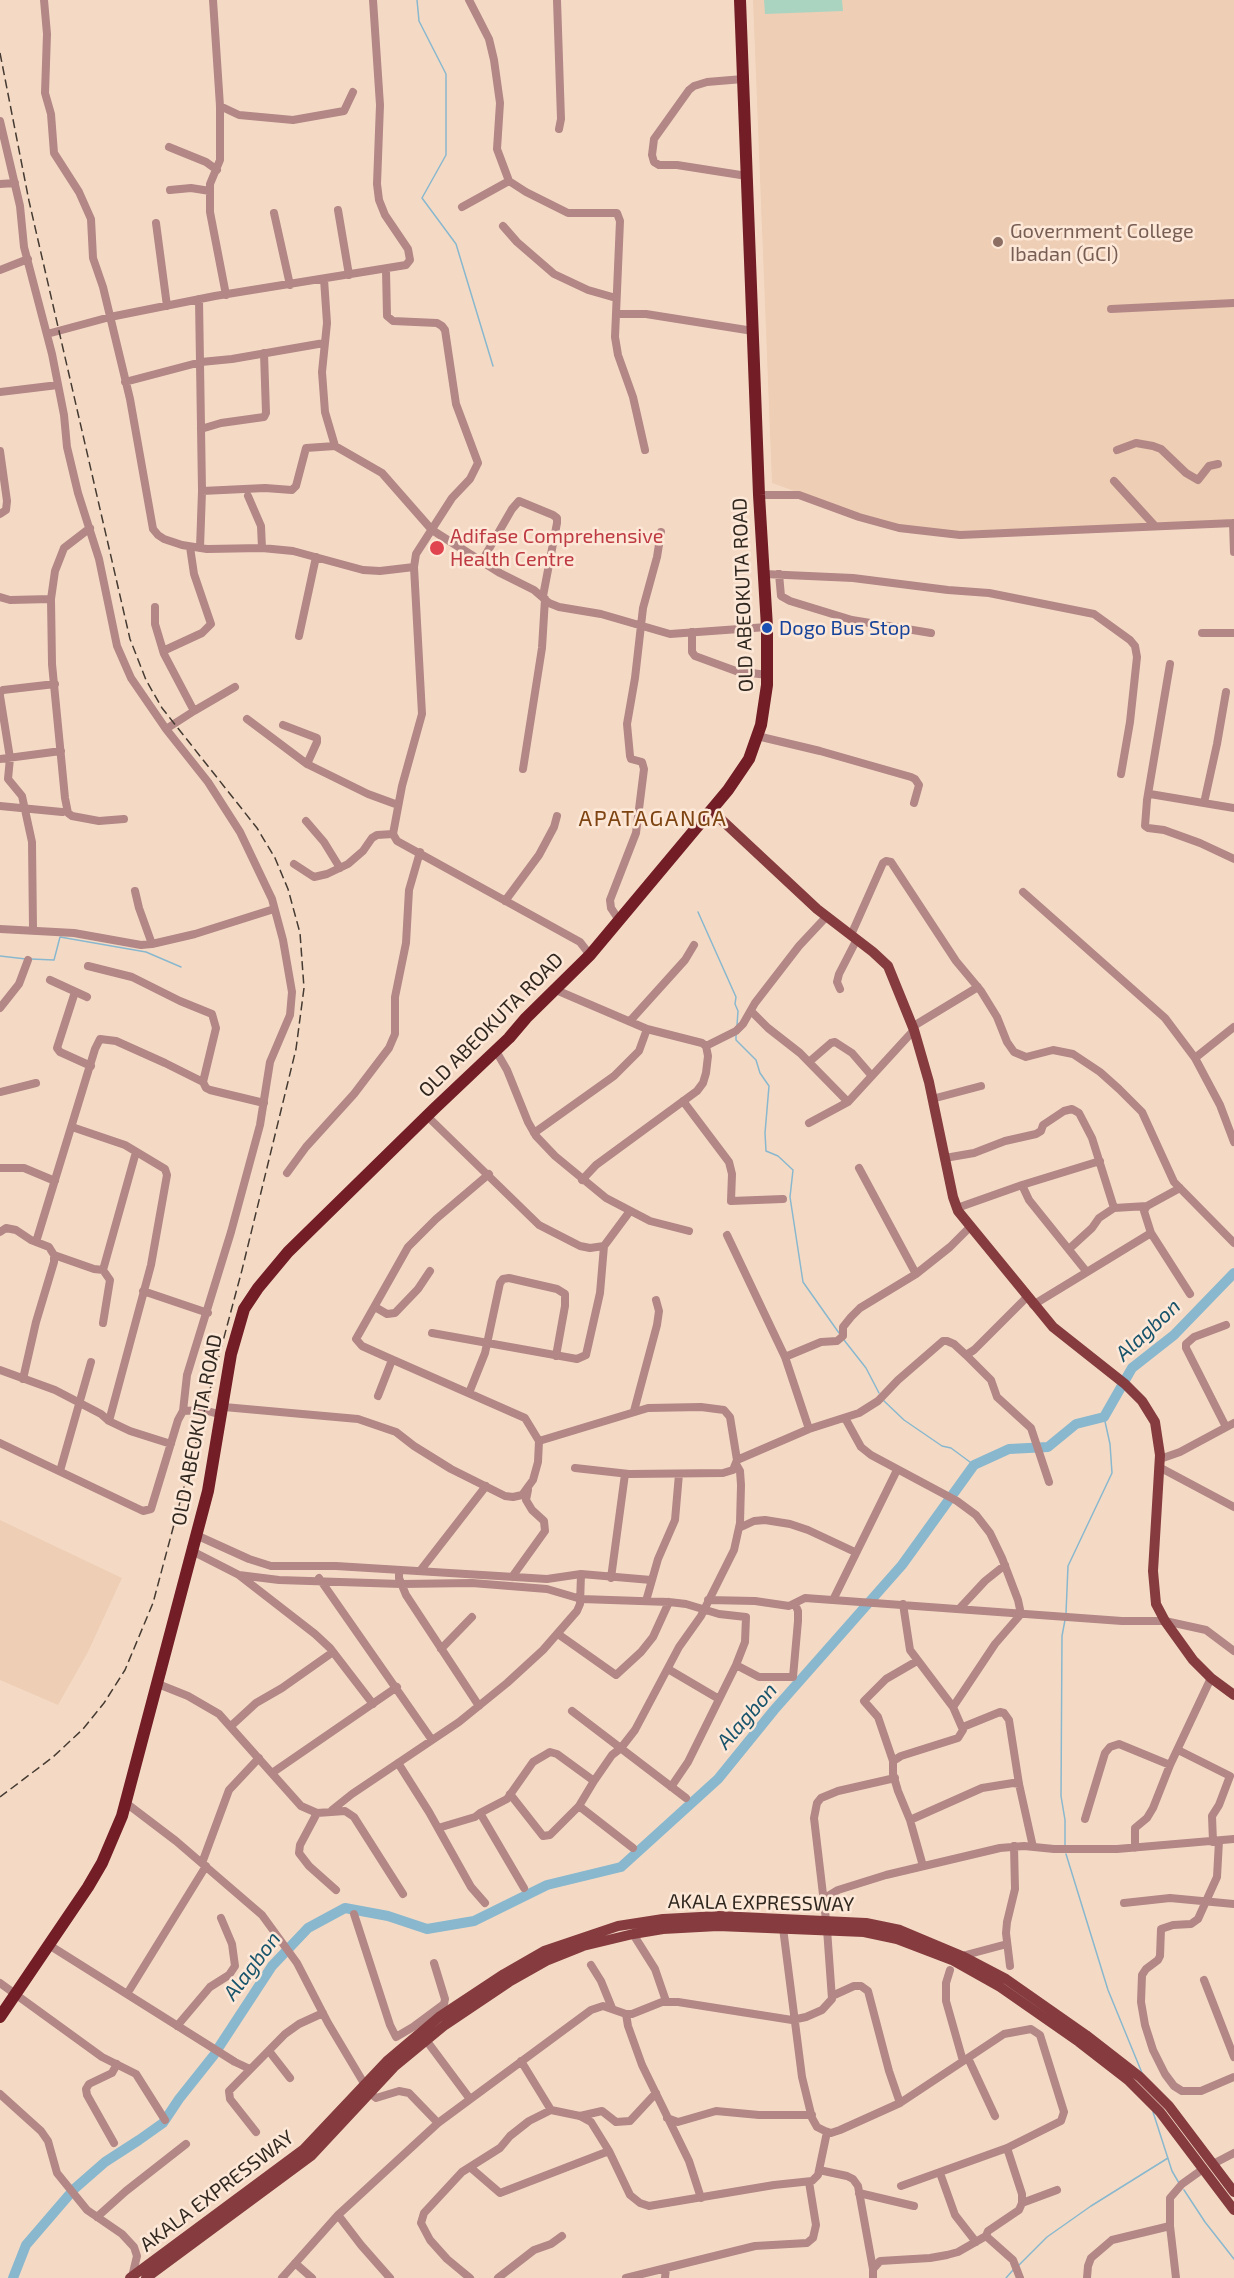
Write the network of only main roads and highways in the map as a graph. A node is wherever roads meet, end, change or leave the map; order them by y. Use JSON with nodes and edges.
{"nodes":[{"id":1,"x":740,"y":0,"type":"edge"},
{"id":2,"x":713,"y":808,"type":"junction"},
{"id":3,"x":1234,"y":1695,"type":"edge"},
{"id":4,"x":826,"y":1925,"type":"junction"},
{"id":5,"x":506,"y":1978,"type":"junction"},
{"id":6,"x":0,"y":2017,"type":"edge"},
{"id":7,"x":367,"y":2089,"type":"junction"},
{"id":8,"x":1147,"y":2092,"type":"junction"},
{"id":9,"x":1208,"y":2166,"type":"junction"},
{"id":10,"x":1234,"y":2192,"type":"edge"},
{"id":11,"x":1234,"y":2210,"type":"edge"},
{"id":12,"x":154,"y":2276,"type":"edge"},
{"id":13,"x":131,"y":2278,"type":"edge"}],
"edges":[{"from":1,"to":2,"type":"highway","name":"OLD ABEOKUTA ROAD"},
{"from":2,"to":3,"type":"main road"},
{"from":2,"to":6,"type":"highway","name":"OLD ABEOKUTA ROAD"},
{"from":4,"to":5,"type":"main road","name":"AKALA EXPRESSWAY"},
{"from":4,"to":5,"type":"main road","name":"AKALA EXPRESSWAY"},
{"from":4,"to":8,"type":"main road","name":"AKALA EXPRESSWAY"},
{"from":4,"to":8,"type":"main road","name":"AKALA EXPRESSWAY"},
{"from":5,"to":7,"type":"main road","name":"AKALA EXPRESSWAY"},
{"from":5,"to":7,"type":"main road","name":"AKALA EXPRESSWAY"},
{"from":7,"to":12,"type":"main road","name":"AKALA EXPRESSWAY"},
{"from":7,"to":13,"type":"main road","name":"AKALA EXPRESSWAY"},
{"from":8,"to":9,"type":"main road","name":"AKALA EXPRESSWAY"},
{"from":9,"to":10,"type":"main road","name":"AKALA EXPRESSWAY"},
{"from":9,"to":11,"type":"main road","name":"AKALA EXPRESSWAY"}]}
